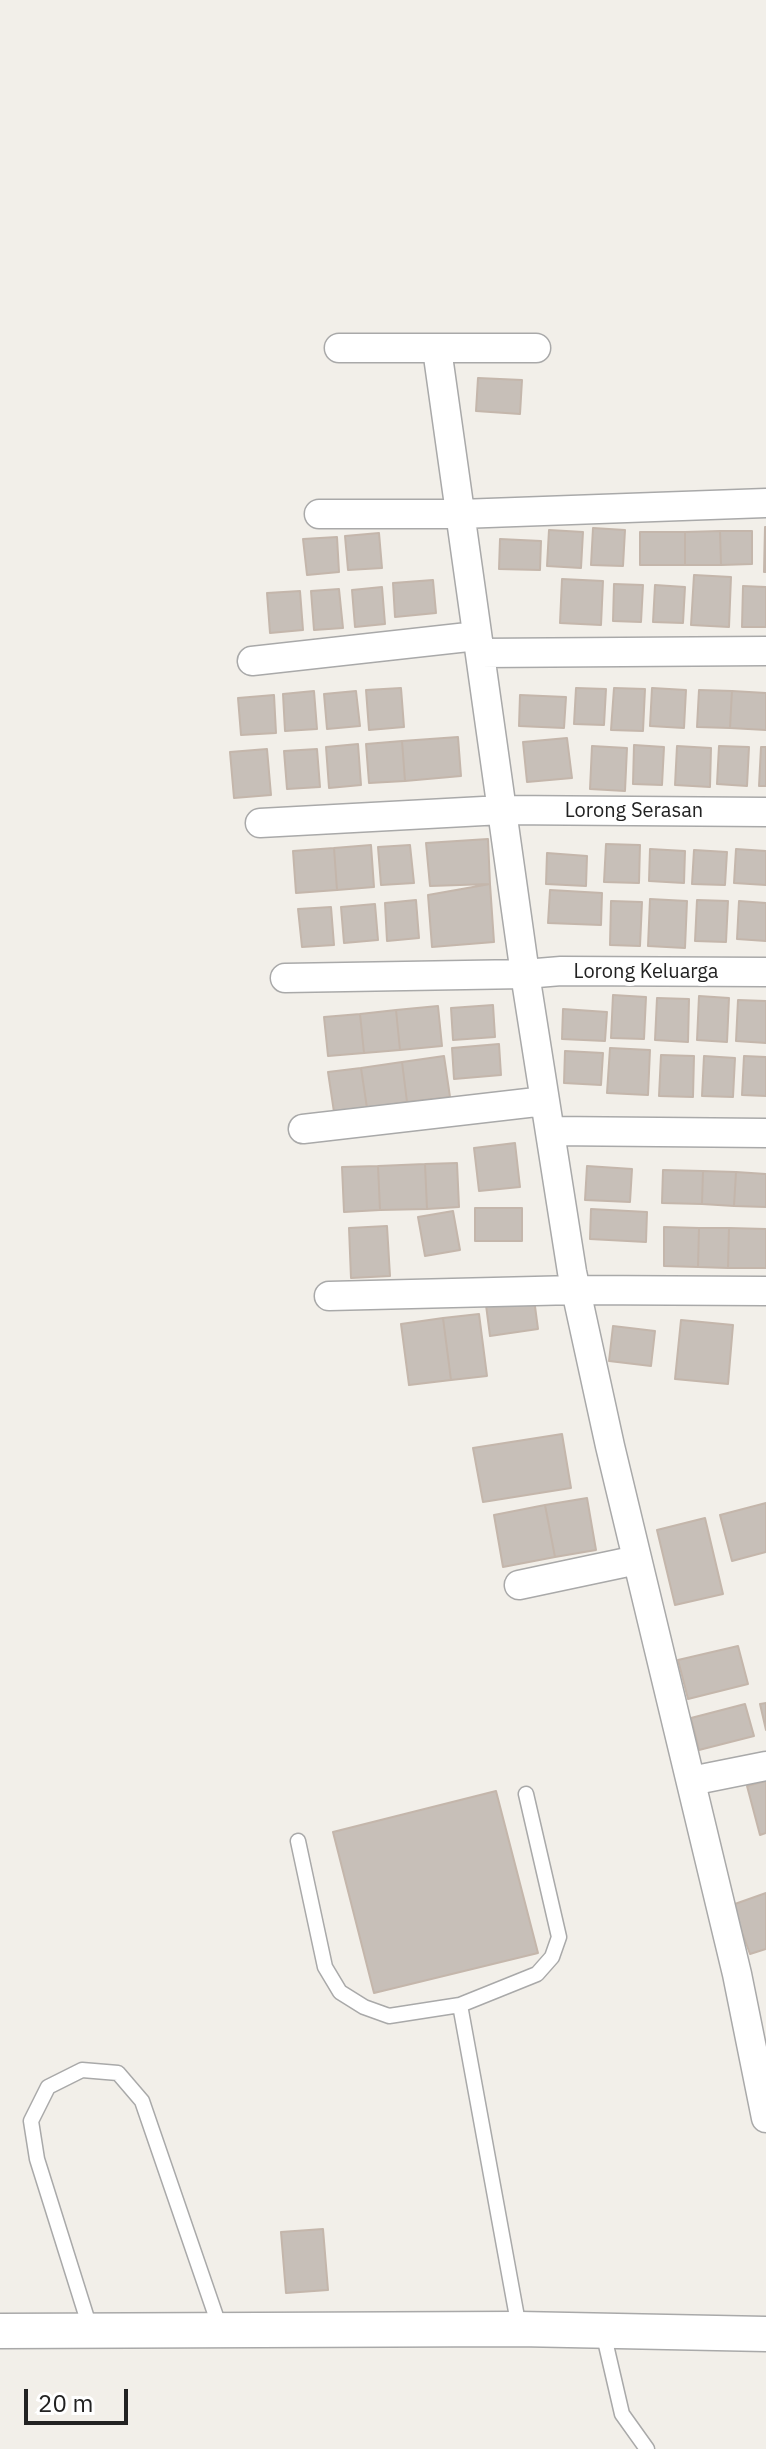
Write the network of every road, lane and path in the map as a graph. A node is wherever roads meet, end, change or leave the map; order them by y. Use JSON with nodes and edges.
{"nodes":[{"id":1,"x":339,"y":348,"type":"dead end"},
{"id":2,"x":536,"y":348,"type":"dead end"},
{"id":3,"x":437,"y":349,"type":"junction"},
{"id":4,"x":766,"y":503,"type":"edge"},
{"id":5,"x":319,"y":514,"type":"dead end"},
{"id":6,"x":460,"y":514,"type":"junction"},
{"id":7,"x":479,"y":645,"type":"junction"},
{"id":8,"x":766,"y":651,"type":"edge"},
{"id":9,"x":252,"y":661,"type":"dead end"},
{"id":10,"x":502,"y":810,"type":"junction"},
{"id":11,"x":766,"y":812,"type":"edge"},
{"id":12,"x":260,"y":823,"type":"dead end"},
{"id":13,"x":766,"y":972,"type":"edge"},
{"id":14,"x":525,"y":974,"type":"junction"},
{"id":15,"x":285,"y":978,"type":"dead end"},
{"id":16,"x":545,"y":1101,"type":"junction"},
{"id":17,"x":303,"y":1129,"type":"dead end"},
{"id":18,"x":551,"y":1131,"type":"junction"},
{"id":19,"x":766,"y":1133,"type":"edge"},
{"id":20,"x":576,"y":1290,"type":"junction"},
{"id":21,"x":766,"y":1291,"type":"edge"},
{"id":22,"x":329,"y":1296,"type":"dead end"},
{"id":23,"x":637,"y":1560,"type":"junction"},
{"id":24,"x":519,"y":1585,"type":"dead end"},
{"id":25,"x":766,"y":1766,"type":"edge"},
{"id":26,"x":691,"y":1781,"type":"junction"},
{"id":27,"x":526,"y":1794,"type":"dead end"},
{"id":28,"x":298,"y":1841,"type":"dead end"},
{"id":29,"x":460,"y":2005,"type":"junction"},
{"id":30,"x":766,"y":2118,"type":"edge"},
{"id":31,"x":519,"y":2329,"type":"junction"},
{"id":32,"x":0,"y":2331,"type":"edge"},
{"id":33,"x":91,"y":2331,"type":"junction"},
{"id":34,"x":221,"y":2331,"type":"junction"},
{"id":35,"x":603,"y":2332,"type":"junction"},
{"id":36,"x":766,"y":2334,"type":"edge"},
{"id":37,"x":647,"y":2449,"type":"edge"}],
"edges":[{"from":1,"to":3,"type":"street"},
{"from":2,"to":3,"type":"street"},
{"from":3,"to":6,"type":"street"},
{"from":4,"to":6,"type":"street"},
{"from":5,"to":6,"type":"street"},
{"from":6,"to":7,"type":"street"},
{"from":7,"to":8,"type":"street"},
{"from":7,"to":9,"type":"street"},
{"from":7,"to":10,"type":"street"},
{"from":10,"to":11,"type":"street","name":"Lorong Serasan"},
{"from":10,"to":12,"type":"street","name":"Lorong Serasan"},
{"from":10,"to":14,"type":"street"},
{"from":13,"to":14,"type":"street","name":"Lorong Keluarga"},
{"from":14,"to":15,"type":"street","name":"Lorong Keluarga"},
{"from":14,"to":16,"type":"street"},
{"from":16,"to":17,"type":"street"},
{"from":16,"to":18,"type":"street"},
{"from":18,"to":19,"type":"street"},
{"from":18,"to":20,"type":"street"},
{"from":20,"to":21,"type":"street"},
{"from":20,"to":22,"type":"street"},
{"from":20,"to":23,"type":"street"},
{"from":23,"to":24,"type":"street"},
{"from":23,"to":26,"type":"street"},
{"from":25,"to":26,"type":"street"},
{"from":26,"to":30,"type":"street"},
{"from":27,"to":29,"type":"lane"},
{"from":28,"to":29,"type":"lane"},
{"from":29,"to":31,"type":"lane"},
{"from":31,"to":34,"type":"street"},
{"from":31,"to":35,"type":"street"},
{"from":32,"to":33,"type":"street"},
{"from":33,"to":34,"type":"street"},
{"from":33,"to":34,"type":"lane"},
{"from":35,"to":36,"type":"street"},
{"from":35,"to":37,"type":"lane"}]}
